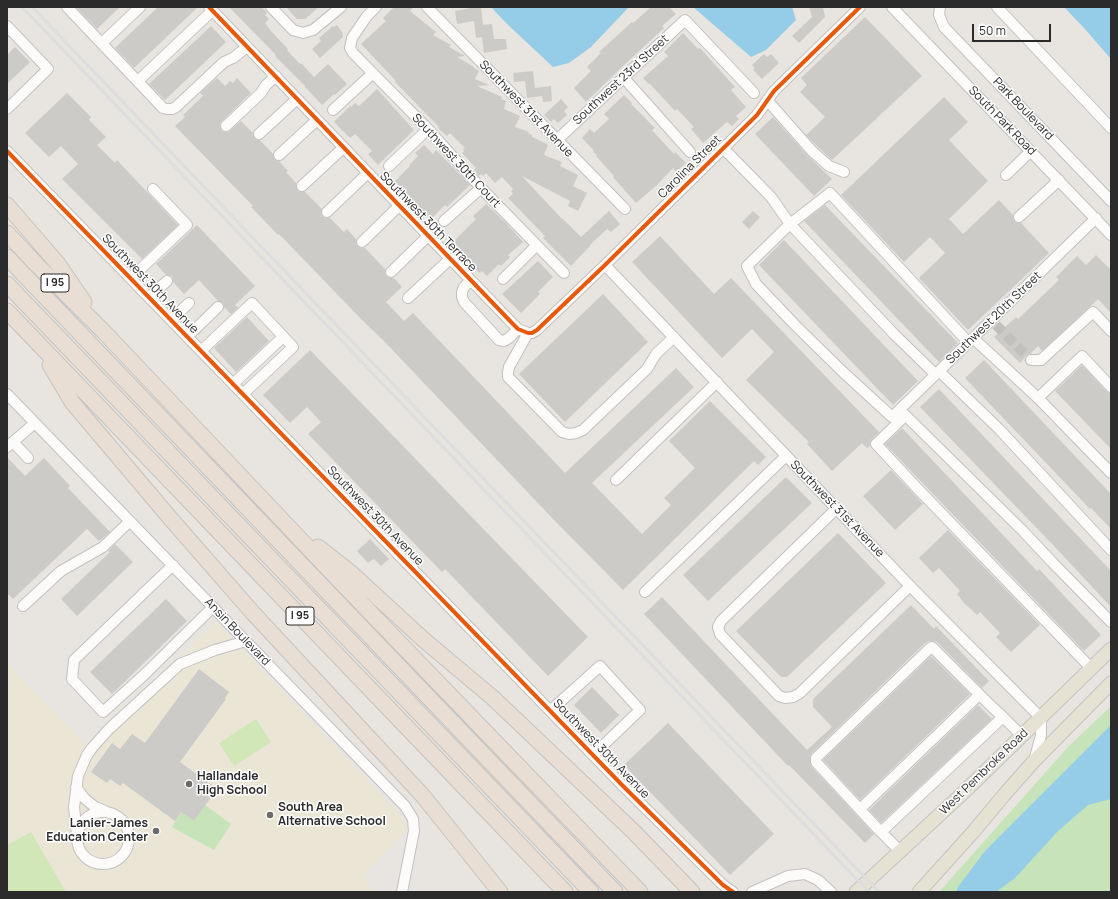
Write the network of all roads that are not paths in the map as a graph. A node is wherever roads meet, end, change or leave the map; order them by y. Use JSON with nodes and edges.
{"nodes":[{"id":1,"x":67,"y":7,"type":"edge"},
{"id":2,"x":140,"y":7,"type":"edge"},
{"id":3,"x":271,"y":7,"type":"edge"},
{"id":4,"x":341,"y":7,"type":"edge"},
{"id":5,"x":376,"y":7,"type":"edge"},
{"id":6,"x":427,"y":7,"type":"edge"},
{"id":7,"x":860,"y":7,"type":"edge"},
{"id":8,"x":892,"y":7,"type":"edge"},
{"id":9,"x":997,"y":7,"type":"edge"},
{"id":10,"x":210,"y":9,"type":"edge"},
{"id":11,"x":939,"y":11,"type":"edge"},
{"id":12,"x":7,"y":26,"type":"edge"},
{"id":13,"x":102,"y":43,"type":"junction"},
{"id":14,"x":247,"y":47,"type":"junction"},
{"id":15,"x":372,"y":73,"type":"junction"},
{"id":16,"x":276,"y":76,"type":"junction"},
{"id":17,"x":624,"y":78,"type":"junction"},
{"id":18,"x":138,"y":82,"type":"junction"},
{"id":19,"x":754,"y":93,"type":"dead end"},
{"id":20,"x":297,"y":99,"type":"junction"},
{"id":21,"x":767,"y":100,"type":"junction"},
{"id":22,"x":7,"y":109,"type":"edge"},
{"id":23,"x":333,"y":110,"type":"dead end"},
{"id":24,"x":316,"y":120,"type":"junction"},
{"id":25,"x":226,"y":126,"type":"dead end"},
{"id":26,"x":1111,"y":128,"type":"edge"},
{"id":27,"x":428,"y":129,"type":"junction"},
{"id":28,"x":259,"y":134,"type":"dead end"},
{"id":29,"x":557,"y":140,"type":"junction"},
{"id":30,"x":343,"y":148,"type":"junction"},
{"id":31,"x":723,"y":148,"type":"junction"},
{"id":32,"x":7,"y":151,"type":"edge"},
{"id":33,"x":1031,"y":151,"type":"junction"},
{"id":34,"x":690,"y":152,"type":"dead end"},
{"id":35,"x":279,"y":155,"type":"dead end"},
{"id":36,"x":389,"y":166,"type":"dead end"},
{"id":37,"x":844,"y":172,"type":"dead end"},
{"id":38,"x":368,"y":174,"type":"junction"},
{"id":39,"x":1006,"y":176,"type":"dead end"},
{"id":40,"x":1059,"y":180,"type":"junction"},
{"id":41,"x":302,"y":186,"type":"dead end"},
{"id":42,"x":481,"y":188,"type":"junction"},
{"id":43,"x":153,"y":189,"type":"dead end"},
{"id":44,"x":1111,"y":201,"type":"edge"},
{"id":45,"x":7,"y":205,"type":"edge"},
{"id":46,"x":399,"y":206,"type":"junction"},
{"id":47,"x":625,"y":210,"type":"dead end"},
{"id":48,"x":327,"y":212,"type":"dead end"},
{"id":49,"x":1019,"y":216,"type":"dead end"},
{"id":50,"x":1096,"y":218,"type":"junction"},
{"id":51,"x":444,"y":221,"type":"dead end"},
{"id":52,"x":790,"y":224,"type":"junction"},
{"id":53,"x":7,"y":233,"type":"edge"},
{"id":54,"x":1111,"y":235,"type":"edge"},
{"id":55,"x":428,"y":236,"type":"junction"},
{"id":56,"x":362,"y":242,"type":"dead end"},
{"id":57,"x":536,"y":246,"type":"junction"},
{"id":58,"x":7,"y":257,"type":"edge"},
{"id":59,"x":450,"y":259,"type":"junction"},
{"id":60,"x":605,"y":265,"type":"junction"},
{"id":61,"x":391,"y":272,"type":"dead end"},
{"id":62,"x":564,"y":274,"type":"dead end"},
{"id":63,"x":131,"y":278,"type":"junction"},
{"id":64,"x":502,"y":279,"type":"dead end"},
{"id":65,"x":471,"y":280,"type":"junction"},
{"id":66,"x":167,"y":281,"type":"dead end"},
{"id":67,"x":7,"y":284,"type":"edge"},
{"id":68,"x":149,"y":297,"type":"junction"},
{"id":69,"x":408,"y":298,"type":"dead end"},
{"id":70,"x":189,"y":303,"type":"dead end"},
{"id":71,"x":218,"y":307,"type":"dead end"},
{"id":72,"x":7,"y":311,"type":"edge"},
{"id":73,"x":172,"y":320,"type":"junction"},
{"id":74,"x":523,"y":331,"type":"junction"},
{"id":75,"x":1111,"y":331,"type":"edge"},
{"id":76,"x":105,"y":333,"type":"junction"},
{"id":77,"x":283,"y":336,"type":"junction"},
{"id":78,"x":187,"y":337,"type":"junction"},
{"id":79,"x":674,"y":337,"type":"junction"},
{"id":80,"x":35,"y":340,"type":"junction"},
{"id":81,"x":970,"y":340,"type":"junction"},
{"id":82,"x":201,"y":351,"type":"junction"},
{"id":83,"x":1031,"y":360,"type":"dead end"},
{"id":84,"x":937,"y":373,"type":"junction"},
{"id":85,"x":717,"y":382,"type":"junction"},
{"id":86,"x":233,"y":384,"type":"junction"},
{"id":87,"x":1111,"y":387,"type":"edge"},
{"id":88,"x":243,"y":394,"type":"junction"},
{"id":89,"x":1038,"y":398,"type":"junction"},
{"id":90,"x":9,"y":400,"type":"edge"},
{"id":91,"x":902,"y":413,"type":"junction"},
{"id":92,"x":35,"y":422,"type":"junction"},
{"id":93,"x":10,"y":445,"type":"edge"},
{"id":94,"x":786,"y":456,"type":"junction"},
{"id":95,"x":28,"y":458,"type":"dead end"},
{"id":96,"x":1111,"y":472,"type":"edge"},
{"id":97,"x":616,"y":480,"type":"dead end"},
{"id":98,"x":836,"y":509,"type":"junction"},
{"id":99,"x":277,"y":516,"type":"junction"},
{"id":100,"x":130,"y":521,"type":"junction"},
{"id":101,"x":1111,"y":550,"type":"edge"},
{"id":102,"x":173,"y":565,"type":"junction"},
{"id":103,"x":910,"y":586,"type":"junction"},
{"id":104,"x":645,"y":592,"type":"dead end"},
{"id":105,"x":23,"y":606,"type":"dead end"},
{"id":106,"x":213,"y":607,"type":"junction"},
{"id":107,"x":1111,"y":622,"type":"edge"},
{"id":108,"x":246,"y":641,"type":"junction"},
{"id":109,"x":1111,"y":649,"type":"edge"},
{"id":110,"x":1091,"y":668,"type":"junction"},
{"id":111,"x":1111,"y":683,"type":"edge"},
{"id":112,"x":979,"y":695,"type":"junction"},
{"id":113,"x":550,"y":711,"type":"junction"},
{"id":114,"x":1002,"y":717,"type":"junction"},
{"id":115,"x":1041,"y":718,"type":"junction"},
{"id":116,"x":1022,"y":736,"type":"junction"},
{"id":117,"x":593,"y":755,"type":"junction"},
{"id":118,"x":1034,"y":761,"type":"junction"},
{"id":119,"x":76,"y":787,"type":"junction"},
{"id":120,"x":860,"y":810,"type":"junction"},
{"id":121,"x":107,"y":812,"type":"junction"},
{"id":122,"x":881,"y":832,"type":"junction"},
{"id":123,"x":77,"y":836,"type":"junction"},
{"id":124,"x":900,"y":851,"type":"junction"},
{"id":125,"x":402,"y":892,"type":"edge"},
{"id":126,"x":500,"y":892,"type":"edge"},
{"id":127,"x":566,"y":892,"type":"edge"},
{"id":128,"x":590,"y":892,"type":"edge"},
{"id":129,"x":615,"y":892,"type":"edge"},
{"id":130,"x":640,"y":892,"type":"edge"},
{"id":131,"x":692,"y":892,"type":"edge"},
{"id":132,"x":733,"y":892,"type":"edge"},
{"id":133,"x":752,"y":892,"type":"edge"},
{"id":134,"x":831,"y":892,"type":"edge"},
{"id":135,"x":856,"y":892,"type":"edge"},
{"id":136,"x":918,"y":892,"type":"edge"}],
"edges":[{"from":1,"to":13,"type":"street"},
{"from":2,"to":13,"type":"street"},
{"from":3,"to":4,"type":"street"},
{"from":5,"to":15,"type":"street","name":"Southwest 30th Court"},
{"from":6,"to":29,"type":"street","name":"Southwest 31st Avenue"},
{"from":7,"to":21,"type":"street","name":"Carolina Street"},
{"from":8,"to":33,"type":"street","name":"South Park Road"},
{"from":9,"to":26,"type":"street"},
{"from":10,"to":14,"type":"street"},
{"from":10,"to":18,"type":"street"},
{"from":11,"to":44,"type":"street","name":"Park Boulevard"},
{"from":12,"to":22,"type":"street"},
{"from":13,"to":18,"type":"street"},
{"from":14,"to":16,"type":"street"},
{"from":14,"to":18,"type":"street"},
{"from":15,"to":23,"type":"street"},
{"from":15,"to":27,"type":"street","name":"Southwest 30th Court"},
{"from":16,"to":20,"type":"street"},
{"from":16,"to":25,"type":"street"},
{"from":17,"to":19,"type":"street","name":"Southwest 23rd Street"},
{"from":17,"to":29,"type":"street","name":"Southwest 23rd Street"},
{"from":17,"to":34,"type":"street"},
{"from":20,"to":24,"type":"street"},
{"from":20,"to":28,"type":"street"},
{"from":21,"to":31,"type":"street","name":"Carolina Street"},
{"from":21,"to":37,"type":"street"},
{"from":24,"to":30,"type":"street","name":"Southwest 30th Terrace"},
{"from":24,"to":35,"type":"street"},
{"from":27,"to":36,"type":"street"},
{"from":27,"to":42,"type":"street","name":"Southwest 30th Court"},
{"from":29,"to":47,"type":"street","name":"Southwest 31st Avenue"},
{"from":30,"to":38,"type":"street","name":"Southwest 30th Terrace"},
{"from":30,"to":41,"type":"street"},
{"from":31,"to":52,"type":"street"},
{"from":31,"to":60,"type":"street","name":"Carolina Street"},
{"from":32,"to":63,"type":"street","name":"Southwest 30th Avenue"},
{"from":33,"to":39,"type":"street"},
{"from":33,"to":40,"type":"street","name":"South Park Road"},
{"from":38,"to":46,"type":"street","name":"Southwest 30th Terrace"},
{"from":38,"to":48,"type":"street"},
{"from":40,"to":49,"type":"street"},
{"from":40,"to":50,"type":"street","name":"South Park Road"},
{"from":42,"to":51,"type":"street"},
{"from":42,"to":57,"type":"street","name":"Southwest 30th Court"},
{"from":43,"to":63,"type":"street"},
{"from":45,"to":76,"type":"highway"},
{"from":46,"to":55,"type":"street","name":"Southwest 30th Terrace"},
{"from":46,"to":56,"type":"street"},
{"from":50,"to":54,"type":"street","name":"South Park Road"},
{"from":50,"to":81,"type":"street","name":"Southwest 20th Street"},
{"from":52,"to":81,"type":"street"},
{"from":52,"to":84,"type":"street"},
{"from":52,"to":91,"type":"street","name":"Southwest 20th Street"},
{"from":53,"to":76,"type":"highway","number":"I 95"},
{"from":55,"to":59,"type":"street","name":"Southwest 30th Terrace"},
{"from":55,"to":61,"type":"street"},
{"from":57,"to":62,"type":"street","name":"Southwest 30th Court"},
{"from":57,"to":64,"type":"street"},
{"from":58,"to":129,"type":"highway"},
{"from":59,"to":65,"type":"street","name":"Southwest 30th Terrace"},
{"from":59,"to":69,"type":"street"},
{"from":60,"to":74,"type":"street","name":"Carolina Street"},
{"from":60,"to":79,"type":"street","name":"Southwest 31st Avenue"},
{"from":63,"to":68,"type":"street","name":"Southwest 30th Avenue"},
{"from":65,"to":74,"type":"street","name":"Southwest 30th Terrace"},
{"from":65,"to":74,"type":"street","name":"Carolina Street"},
{"from":66,"to":68,"type":"street"},
{"from":67,"to":128,"type":"highway"},
{"from":68,"to":73,"type":"street","name":"Southwest 30th Avenue"},
{"from":70,"to":73,"type":"street"},
{"from":71,"to":78,"type":"street"},
{"from":72,"to":80,"type":"highway","number":"I 95"},
{"from":73,"to":78,"type":"street","name":"Southwest 30th Avenue"},
{"from":74,"to":79,"type":"street"},
{"from":75,"to":83,"type":"street"},
{"from":76,"to":99,"type":"highway","number":"I 95"},
{"from":77,"to":82,"type":"street"},
{"from":77,"to":86,"type":"street"},
{"from":77,"to":88,"type":"street"},
{"from":78,"to":82,"type":"street","name":"Southwest 30th Avenue"},
{"from":79,"to":85,"type":"street","name":"Southwest 31st Avenue"},
{"from":80,"to":126,"type":"highway"},
{"from":80,"to":127,"type":"highway","number":"I 95"},
{"from":81,"to":84,"type":"street","name":"Southwest 20th Street"},
{"from":81,"to":89,"type":"street"},
{"from":82,"to":86,"type":"street","name":"Southwest 30th Avenue"},
{"from":84,"to":91,"type":"street","name":"Southwest 20th Street"},
{"from":84,"to":101,"type":"street"},
{"from":85,"to":94,"type":"street","name":"Southwest 31st Avenue"},
{"from":85,"to":97,"type":"street"},
{"from":86,"to":88,"type":"street","name":"Southwest 30th Avenue"},
{"from":87,"to":89,"type":"street"},
{"from":88,"to":113,"type":"street","name":"Southwest 30th Avenue"},
{"from":89,"to":96,"type":"street"},
{"from":90,"to":92,"type":"street","name":"Ansin Boulevard"},
{"from":91,"to":107,"type":"street"},
{"from":91,"to":110,"type":"street"},
{"from":92,"to":93,"type":"street"},
{"from":92,"to":100,"type":"street","name":"Ansin Boulevard"},
{"from":93,"to":95,"type":"street"},
{"from":94,"to":98,"type":"street","name":"Southwest 31st Avenue"},
{"from":94,"to":104,"type":"street"},
{"from":98,"to":103,"type":"street","name":"Southwest 31st Avenue"},
{"from":98,"to":103,"type":"street"},
{"from":99,"to":130,"type":"highway","number":"I 95"},
{"from":99,"to":131,"type":"highway"},
{"from":100,"to":102,"type":"street","name":"Ansin Boulevard"},
{"from":100,"to":105,"type":"street"},
{"from":102,"to":106,"type":"street","name":"Ansin Boulevard"},
{"from":102,"to":106,"type":"street"},
{"from":103,"to":115,"type":"street","name":"Southwest 31st Avenue"},
{"from":106,"to":108,"type":"street","name":"Ansin Boulevard"},
{"from":108,"to":119,"type":"street"},
{"from":108,"to":125,"type":"street","name":"Ansin Boulevard"},
{"from":109,"to":110,"type":"main road","name":"West Pembroke Road"},
{"from":110,"to":115,"type":"main road","name":"West Pembroke Road"},
{"from":111,"to":118,"type":"main road"},
{"from":112,"to":114,"type":"street"},
{"from":112,"to":120,"type":"street"},
{"from":112,"to":120,"type":"street"},
{"from":113,"to":117,"type":"street","name":"Southwest 30th Avenue"},
{"from":113,"to":117,"type":"street"},
{"from":114,"to":116,"type":"street"},
{"from":114,"to":122,"type":"street"},
{"from":115,"to":116,"type":"main road","name":"West Pembroke Road"},
{"from":115,"to":118,"type":"street"},
{"from":116,"to":124,"type":"main road","name":"West Pembroke Road"},
{"from":117,"to":132,"type":"street","name":"Southwest 30th Avenue"},
{"from":118,"to":136,"type":"main road"},
{"from":119,"to":121,"type":"street"},
{"from":119,"to":123,"type":"street"},
{"from":120,"to":122,"type":"street"},
{"from":121,"to":123,"type":"street"},
{"from":121,"to":123,"type":"street"},
{"from":122,"to":124,"type":"street"},
{"from":124,"to":135,"type":"main road","name":"West Pembroke Road"},
{"from":133,"to":134,"type":"street"}]}
